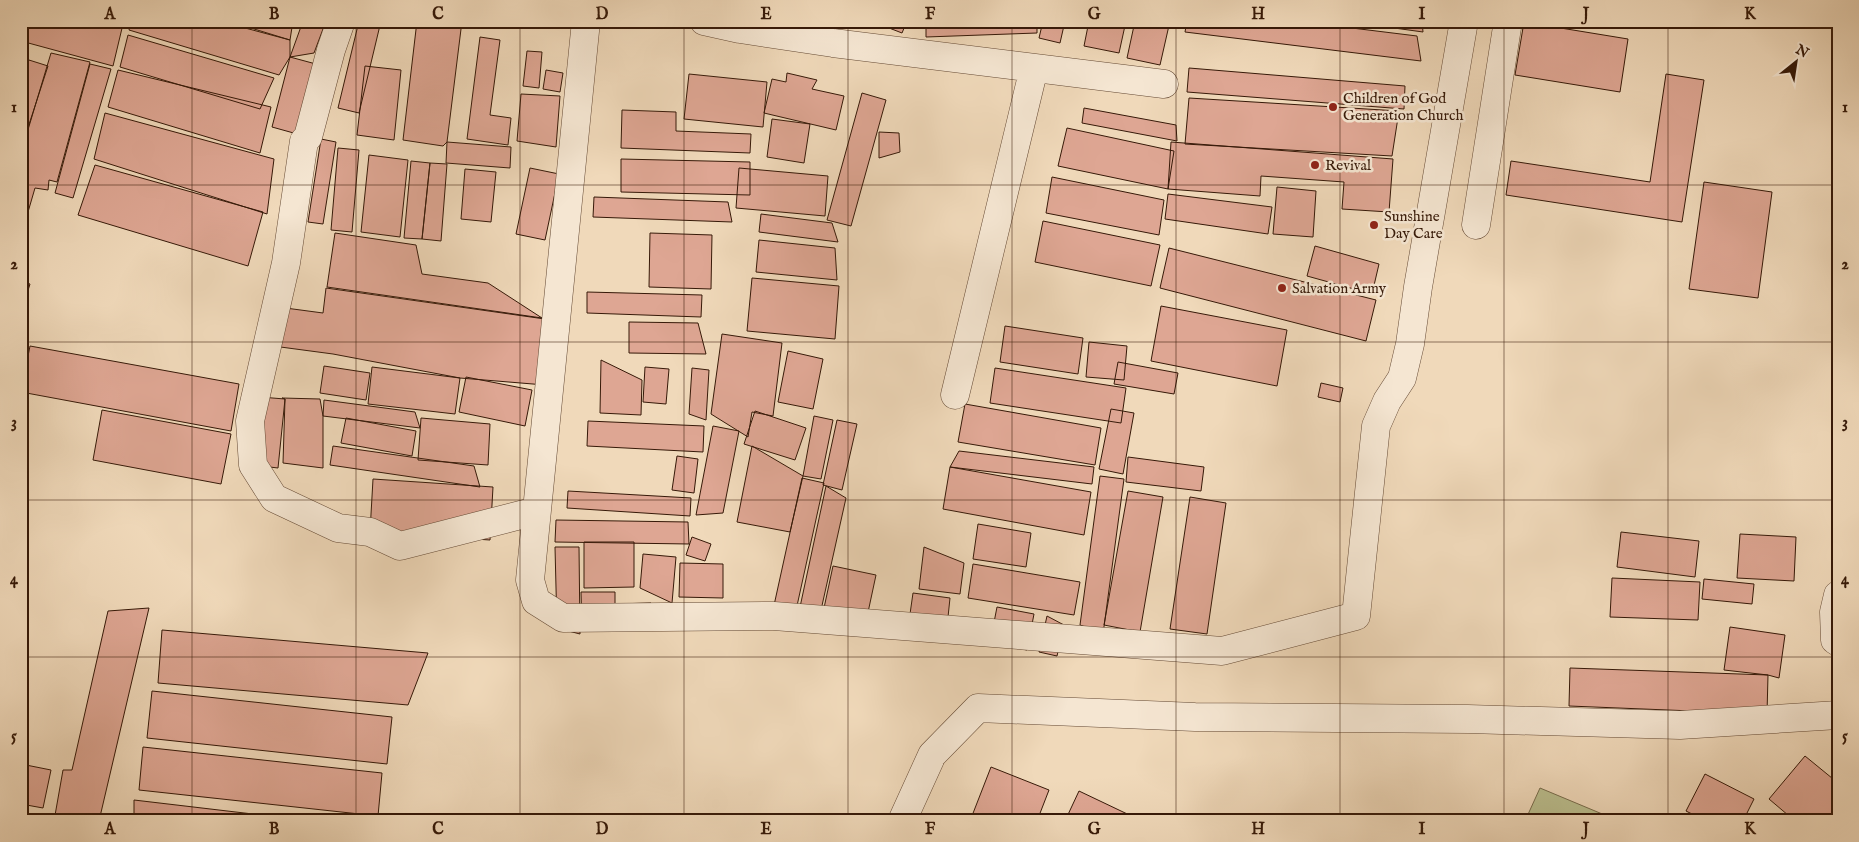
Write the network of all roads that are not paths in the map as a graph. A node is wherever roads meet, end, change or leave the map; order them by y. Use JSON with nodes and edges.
{"nodes":[{"id":1,"x":341,"y":21,"type":"edge"},
{"id":2,"x":586,"y":21,"type":"edge"},
{"id":3,"x":704,"y":21,"type":"edge"},
{"id":4,"x":1464,"y":21,"type":"edge"},
{"id":5,"x":1508,"y":21,"type":"edge"},
{"id":6,"x":1034,"y":68,"type":"junction"},
{"id":7,"x":1164,"y":84,"type":"dead end"},
{"id":8,"x":1476,"y":225,"type":"dead end"},
{"id":9,"x":955,"y":395,"type":"dead end"},
{"id":10,"x":536,"y":511,"type":"junction"},
{"id":11,"x":1838,"y":595,"type":"edge"},
{"id":12,"x":1838,"y":642,"type":"edge"},
{"id":13,"x":1838,"y":715,"type":"edge"},
{"id":14,"x":902,"y":821,"type":"edge"}],
"edges":[{"from":1,"to":10,"type":"street"},
{"from":2,"to":10,"type":"street"},
{"from":3,"to":6,"type":"street"},
{"from":4,"to":10,"type":"street"},
{"from":5,"to":8,"type":"street"},
{"from":6,"to":7,"type":"street"},
{"from":6,"to":9,"type":"street"},
{"from":11,"to":12,"type":"street"},
{"from":13,"to":14,"type":"street"}]}
